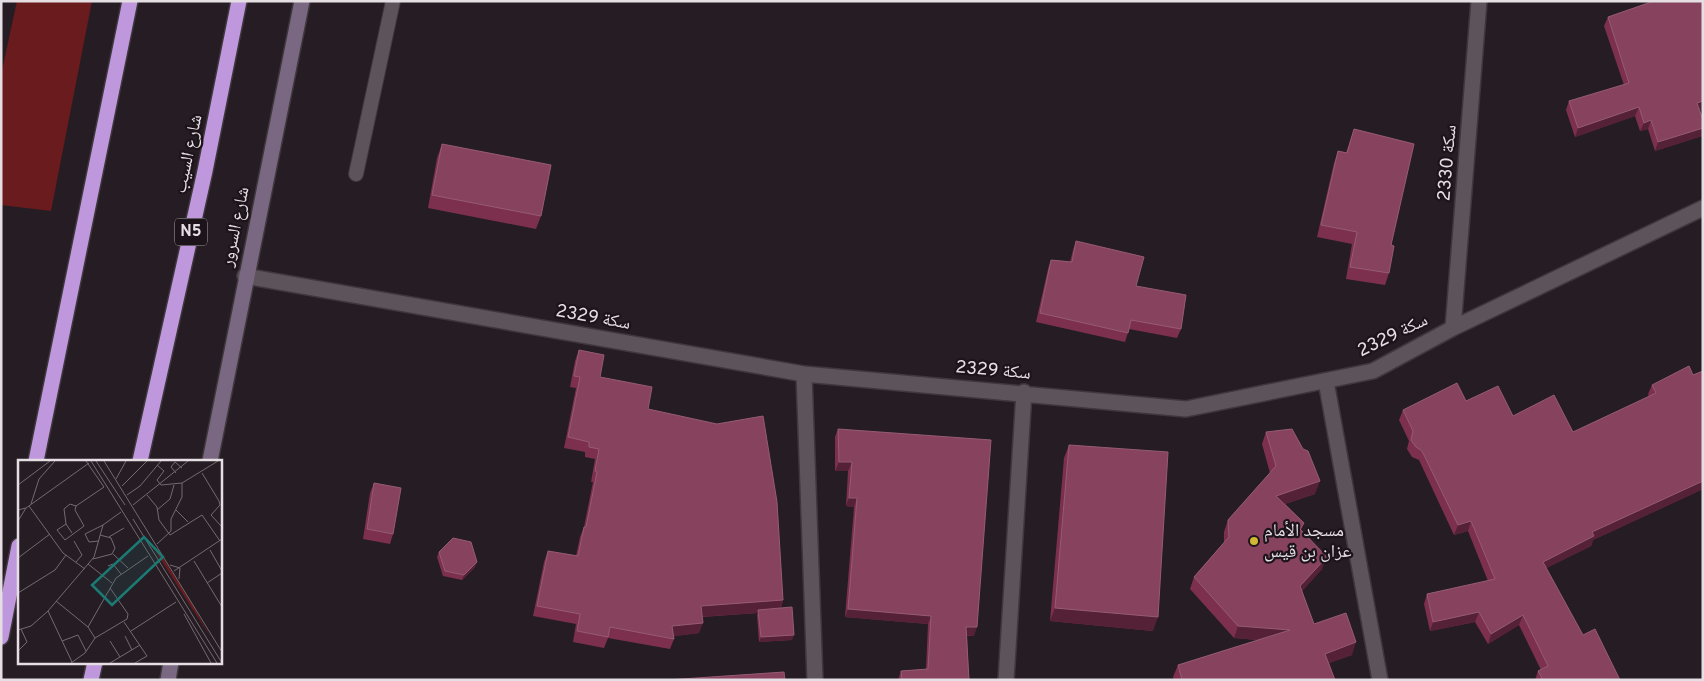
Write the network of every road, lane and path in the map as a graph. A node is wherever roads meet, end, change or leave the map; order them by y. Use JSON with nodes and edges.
{"nodes":[{"id":1,"x":130,"y":1,"type":"edge"},
{"id":2,"x":239,"y":1,"type":"edge"},
{"id":3,"x":302,"y":1,"type":"edge"},
{"id":4,"x":393,"y":1,"type":"edge"},
{"id":5,"x":1479,"y":1,"type":"edge"},
{"id":6,"x":356,"y":174,"type":"dead end"},
{"id":7,"x":1703,"y":208,"type":"edge"},
{"id":8,"x":245,"y":276,"type":"junction"},
{"id":9,"x":1453,"y":328,"type":"junction"},
{"id":10,"x":804,"y":374,"type":"junction"},
{"id":11,"x":1326,"y":381,"type":"junction"},
{"id":12,"x":1024,"y":392,"type":"junction"},
{"id":13,"x":36,"y":460,"type":"edge"},
{"id":14,"x":140,"y":460,"type":"edge"},
{"id":15,"x":210,"y":460,"type":"edge"},
{"id":16,"x":18,"y":551,"type":"edge"},
{"id":17,"x":1,"y":638,"type":"edge"},
{"id":18,"x":94,"y":664,"type":"edge"},
{"id":19,"x":171,"y":664,"type":"edge"},
{"id":20,"x":91,"y":680,"type":"edge"},
{"id":21,"x":168,"y":680,"type":"edge"},
{"id":22,"x":815,"y":680,"type":"edge"},
{"id":23,"x":1006,"y":680,"type":"edge"},
{"id":24,"x":1380,"y":680,"type":"edge"}],
"edges":[{"from":1,"to":13,"type":"highway"},
{"from":2,"to":14,"type":"highway","name":"شارع السيب","number":"N5"},
{"from":3,"to":8,"type":"street","name":"شارع السرور"},
{"from":4,"to":6,"type":"lane"},
{"from":5,"to":9,"type":"street","name":"سكة 2330"},
{"from":7,"to":9,"type":"street","name":"سكة 2329"},
{"from":8,"to":10,"type":"street","name":"سكة 2329"},
{"from":8,"to":15,"type":"street","name":"شارع السرور"},
{"from":9,"to":11,"type":"street","name":"سكة 2329"},
{"from":10,"to":12,"type":"street","name":"سكة 2329"},
{"from":10,"to":22,"type":"street"},
{"from":11,"to":12,"type":"street","name":"سكة 2329"},
{"from":11,"to":24,"type":"street"},
{"from":12,"to":23,"type":"street"},
{"from":16,"to":17,"type":"highway"},
{"from":18,"to":20,"type":"highway"},
{"from":19,"to":21,"type":"street"}]}
